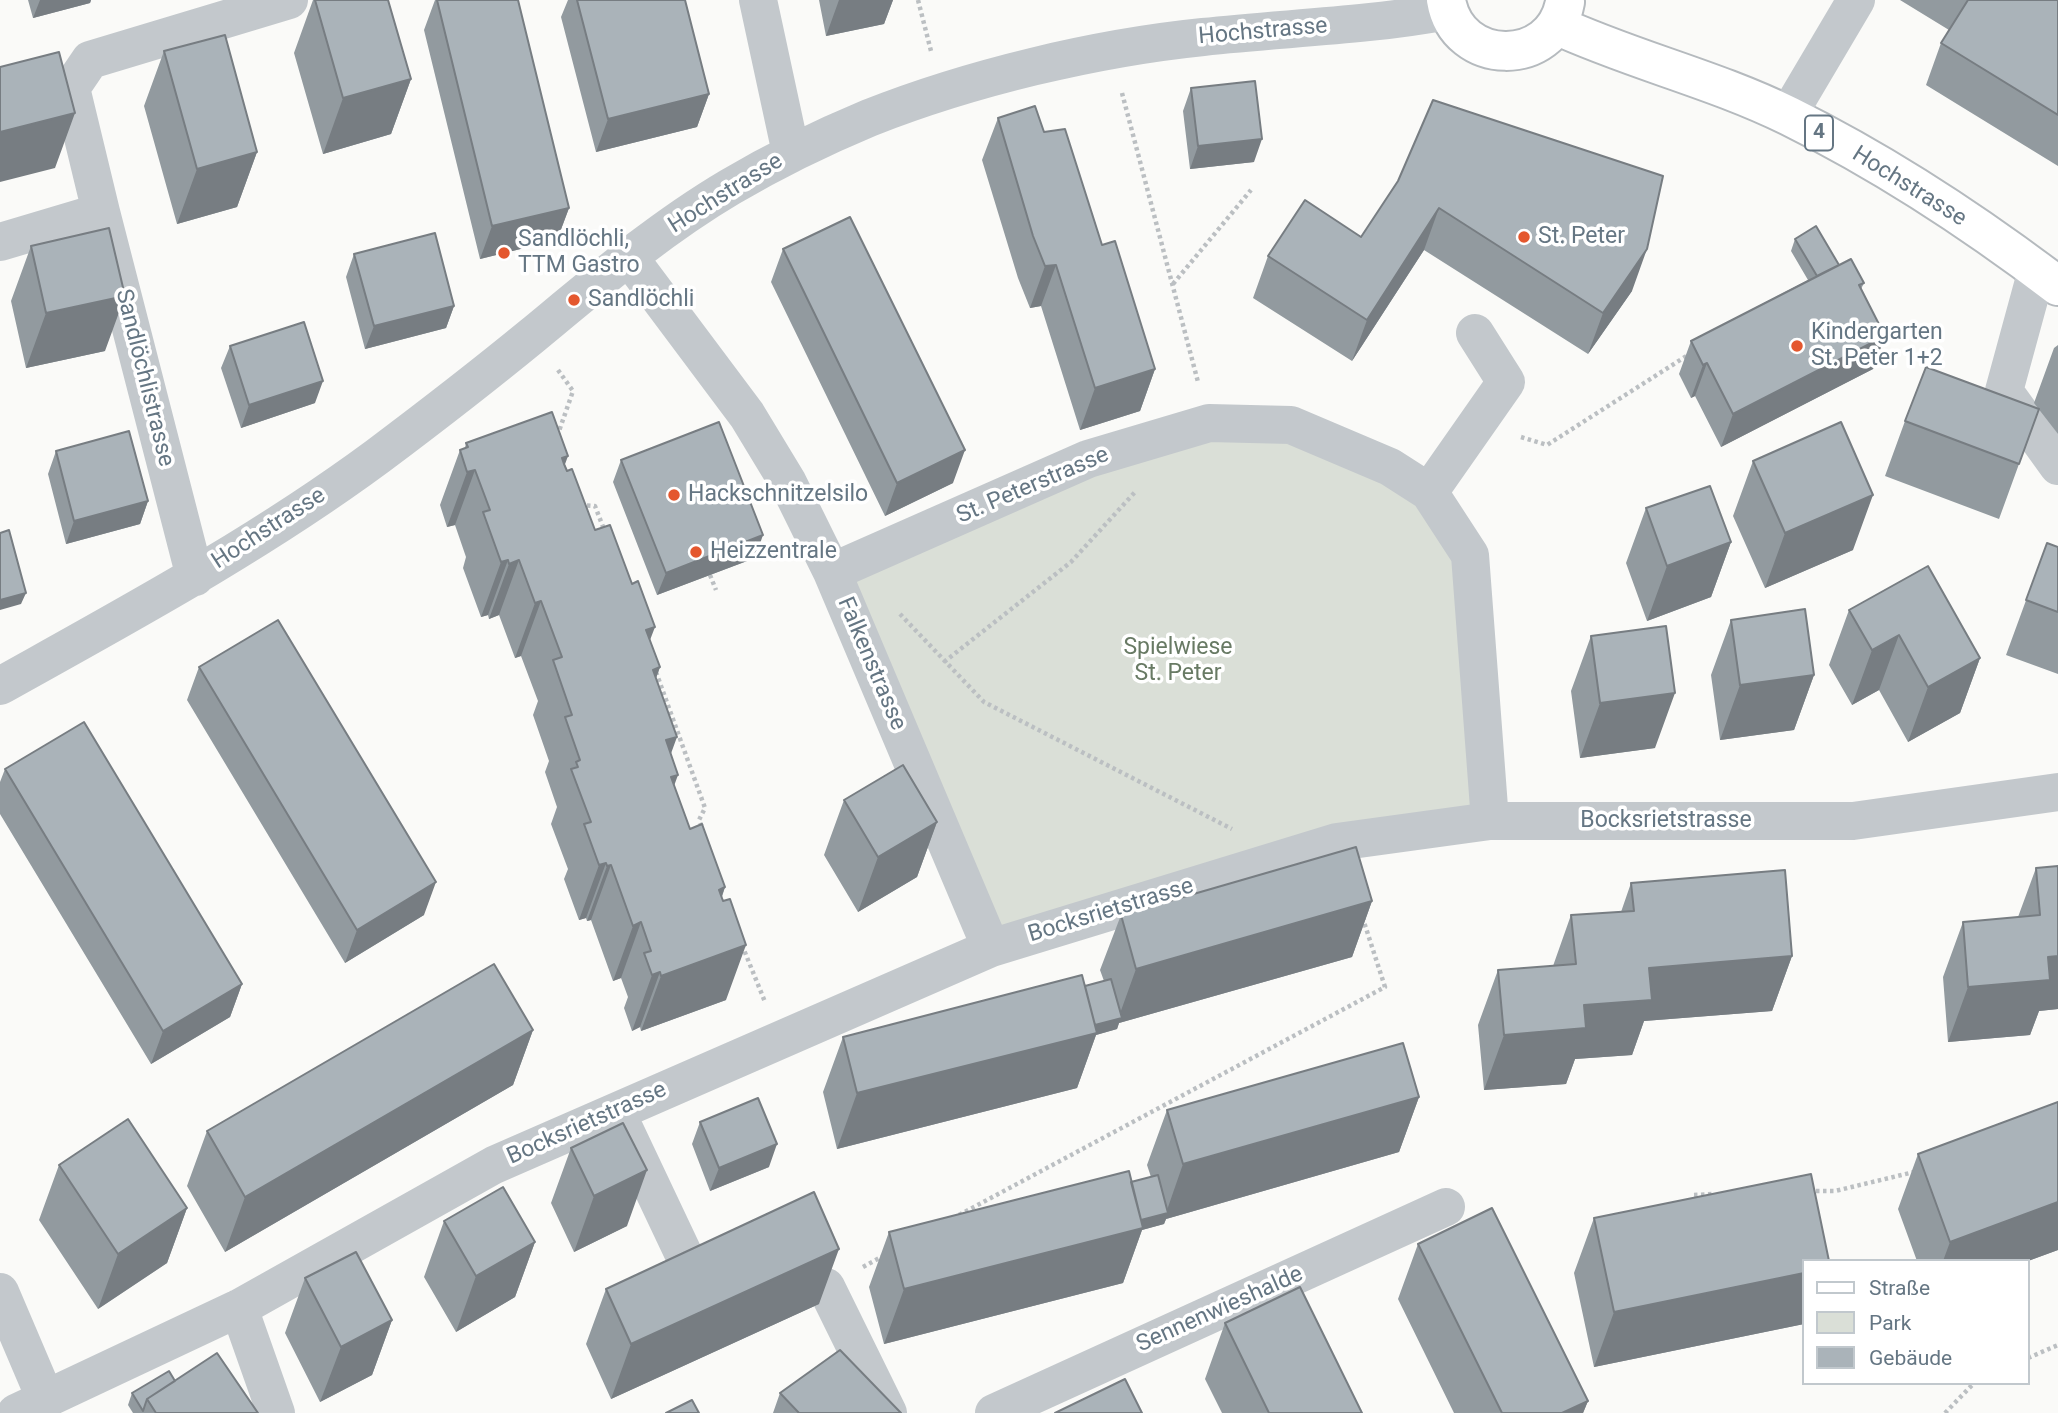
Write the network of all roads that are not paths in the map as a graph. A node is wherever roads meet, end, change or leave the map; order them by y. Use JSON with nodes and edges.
{"nodes":[{"id":1,"x":289,"y":0,"type":"edge"},
{"id":2,"x":758,"y":0,"type":"edge"},
{"id":3,"x":1856,"y":0,"type":"edge"},
{"id":4,"x":1447,"y":5,"type":"edge"},
{"id":5,"x":1561,"y":13,"type":"edge"},
{"id":6,"x":1282,"y":15,"type":"edge"},
{"id":7,"x":1788,"y":115,"type":"junction"},
{"id":8,"x":791,"y":153,"type":"junction"},
{"id":9,"x":101,"y":212,"type":"junction"},
{"id":10,"x":0,"y":242,"type":"edge"},
{"id":11,"x":628,"y":257,"type":"junction"},
{"id":12,"x":2047,"y":278,"type":"edge"},
{"id":13,"x":1475,"y":333,"type":"dead end"},
{"id":14,"x":2058,"y":466,"type":"edge"},
{"id":15,"x":1429,"y":492,"type":"junction"},
{"id":16,"x":832,"y":572,"type":"junction"},
{"id":17,"x":195,"y":577,"type":"junction"},
{"id":18,"x":0,"y":687,"type":"edge"},
{"id":19,"x":2058,"y":792,"type":"edge"},
{"id":20,"x":1490,"y":821,"type":"junction"},
{"id":21,"x":991,"y":948,"type":"junction"},
{"id":22,"x":617,"y":1111,"type":"junction"},
{"id":23,"x":1446,"y":1207,"type":"dead end"},
{"id":24,"x":693,"y":1274,"type":"edge"},
{"id":25,"x":826,"y":1287,"type":"edge"},
{"id":26,"x":0,"y":1292,"type":"edge"},
{"id":27,"x":239,"y":1308,"type":"junction"},
{"id":28,"x":31,"y":1407,"type":"edge"},
{"id":29,"x":276,"y":1413,"type":"edge"},
{"id":30,"x":888,"y":1413,"type":"edge"},
{"id":31,"x":994,"y":1413,"type":"edge"}],
"edges":[{"from":1,"to":9,"type":"street","name":"Sandlöchlistrasse"},
{"from":2,"to":8,"type":"street"},
{"from":3,"to":7,"type":"street"},
{"from":4,"to":5,"type":"main road"},
{"from":4,"to":6,"type":"street","name":"Hochstrasse"},
{"from":5,"to":7,"type":"main road","name":"Hochstrasse","number":"4"},
{"from":6,"to":8,"type":"street","name":"Hochstrasse"},
{"from":7,"to":12,"type":"main road","name":"Hochstrasse","number":"4"},
{"from":8,"to":11,"type":"street","name":"Hochstrasse"},
{"from":9,"to":10,"type":"street"},
{"from":9,"to":17,"type":"street","name":"Sandlöchlistrasse"},
{"from":11,"to":16,"type":"street","name":"Falkenstrasse"},
{"from":11,"to":17,"type":"street","name":"Hochstrasse"},
{"from":12,"to":14,"type":"street"},
{"from":13,"to":15,"type":"street"},
{"from":15,"to":16,"type":"street","name":"St. Peterstrasse"},
{"from":15,"to":20,"type":"street","name":"St. Peterstrasse"},
{"from":16,"to":21,"type":"street","name":"Falkenstrasse"},
{"from":17,"to":18,"type":"street","name":"Hochstrasse"},
{"from":19,"to":20,"type":"street","name":"Bocksrietstrasse"},
{"from":20,"to":21,"type":"street","name":"Bocksrietstrasse"},
{"from":21,"to":22,"type":"street","name":"Bocksrietstrasse"},
{"from":22,"to":24,"type":"street"},
{"from":22,"to":27,"type":"street","name":"Bocksrietstrasse"},
{"from":23,"to":31,"type":"street","name":"Sennenwieshalde"},
{"from":25,"to":30,"type":"street"},
{"from":26,"to":28,"type":"street"},
{"from":27,"to":28,"type":"street","name":"Bocksrietstrasse"},
{"from":27,"to":29,"type":"street"}]}
